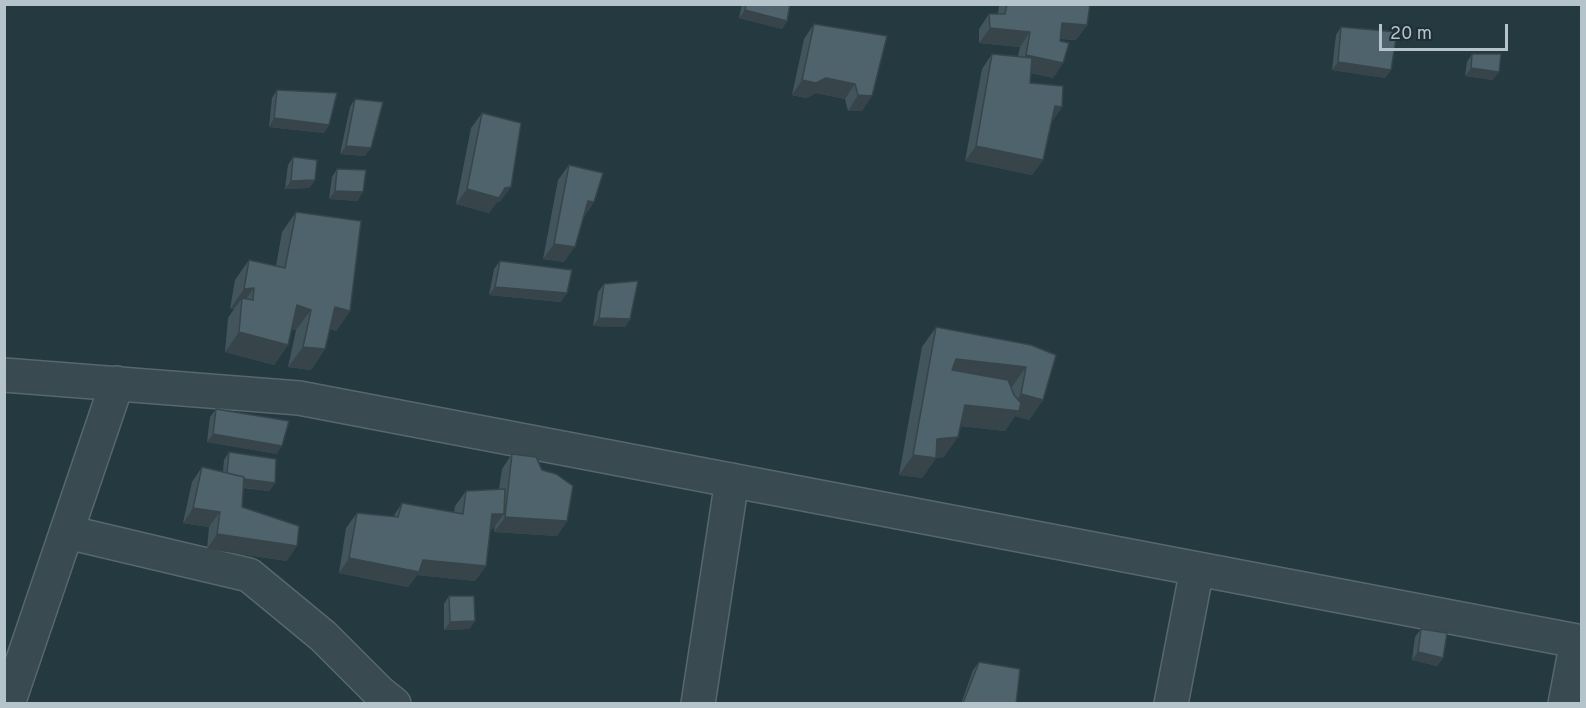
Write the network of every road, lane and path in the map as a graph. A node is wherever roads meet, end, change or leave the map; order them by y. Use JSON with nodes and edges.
{"nodes":[{"id":1,"x":4,"y":375,"type":"edge"},
{"id":2,"x":117,"y":383,"type":"junction"},
{"id":3,"x":732,"y":480,"type":"junction"},
{"id":4,"x":67,"y":532,"type":"junction"},
{"id":5,"x":1197,"y":569,"type":"junction"},
{"id":6,"x":1579,"y":642,"type":"edge"},
{"id":7,"x":8,"y":704,"type":"edge"},
{"id":8,"x":394,"y":704,"type":"edge"},
{"id":9,"x":698,"y":704,"type":"edge"},
{"id":10,"x":1171,"y":704,"type":"edge"},
{"id":11,"x":1565,"y":704,"type":"edge"}],
"edges":[{"from":1,"to":2,"type":"street"},
{"from":2,"to":3,"type":"street"},
{"from":2,"to":4,"type":"street"},
{"from":3,"to":5,"type":"street"},
{"from":3,"to":9,"type":"street"},
{"from":4,"to":7,"type":"street"},
{"from":4,"to":8,"type":"street"},
{"from":5,"to":6,"type":"street"},
{"from":5,"to":10,"type":"street"},
{"from":6,"to":11,"type":"street"}]}
